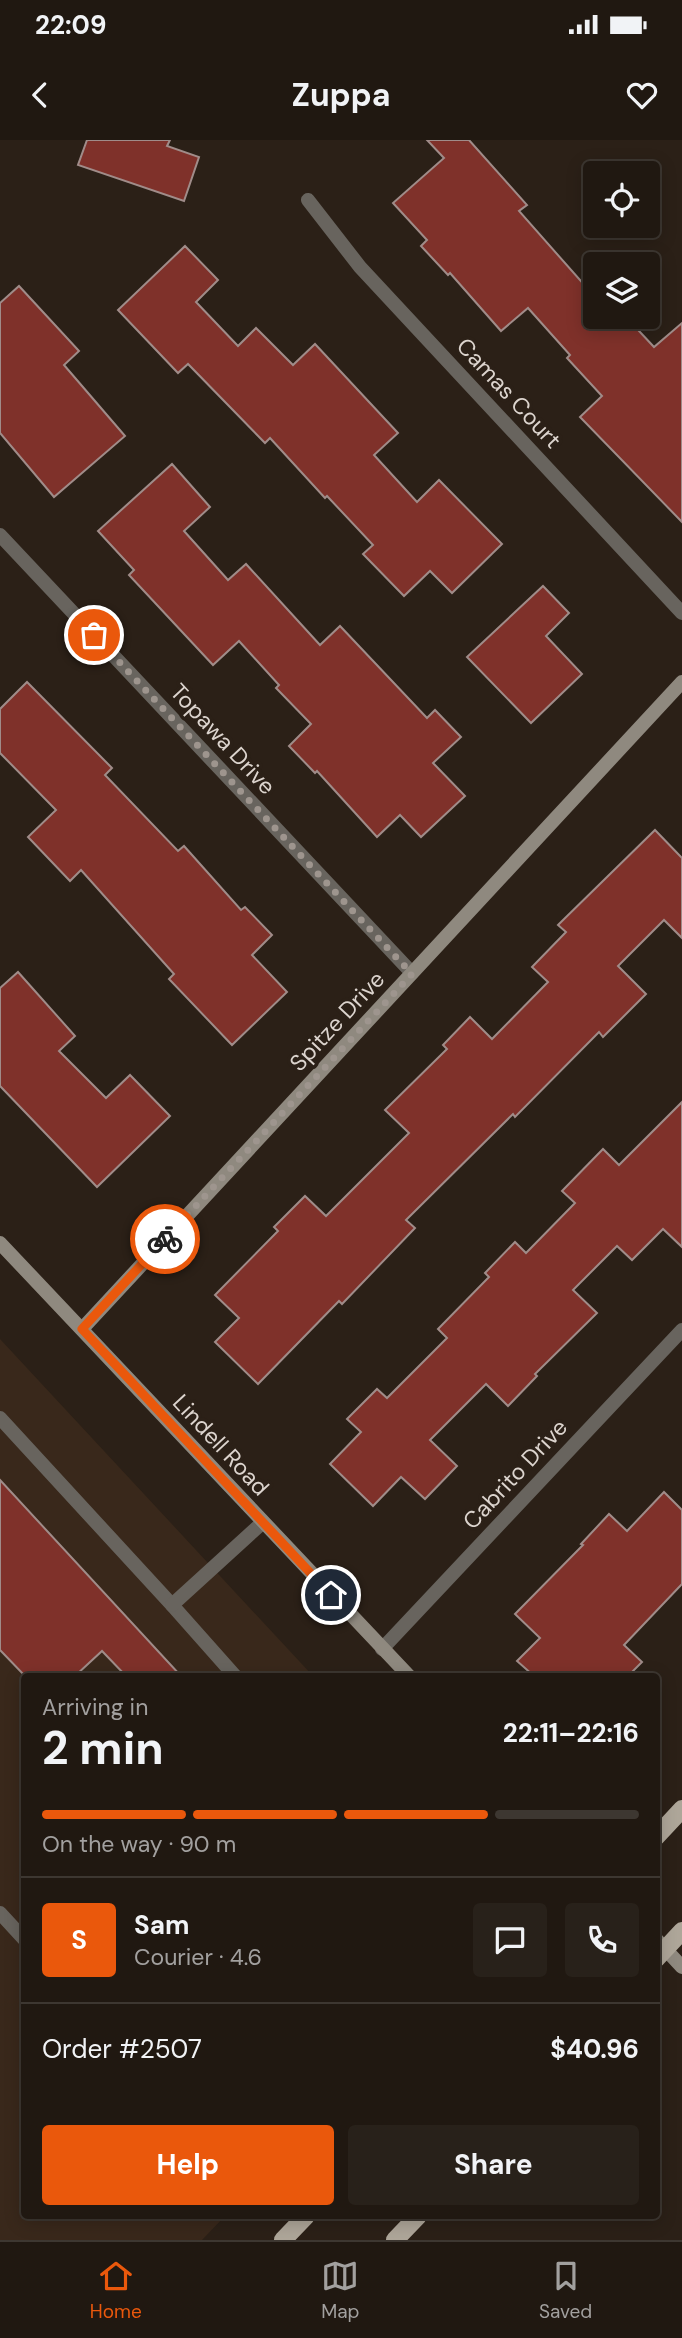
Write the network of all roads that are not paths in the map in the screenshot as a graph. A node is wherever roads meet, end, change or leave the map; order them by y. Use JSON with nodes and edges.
{"nodes":[{"id":1,"x":308,"y":200,"type":"dead end"},
{"id":2,"x":0,"y":536,"type":"edge"},
{"id":3,"x":682,"y":613,"type":"edge"},
{"id":4,"x":682,"y":682,"type":"edge"},
{"id":5,"x":412,"y":974,"type":"junction"},
{"id":6,"x":0,"y":1244,"type":"edge"},
{"id":7,"x":82,"y":1329,"type":"junction"},
{"id":8,"x":682,"y":1330,"type":"edge"},
{"id":9,"x":0,"y":1418,"type":"edge"},
{"id":10,"x":262,"y":1523,"type":"junction"},
{"id":11,"x":172,"y":1605,"type":"junction"},
{"id":12,"x":382,"y":1649,"type":"junction"},
{"id":13,"x":232,"y":1673,"type":"edge"},
{"id":14,"x":406,"y":1673,"type":"edge"},
{"id":15,"x":682,"y":1809,"type":"edge"},
{"id":16,"x":660,"y":1833,"type":"edge"},
{"id":17,"x":0,"y":1913,"type":"edge"},
{"id":18,"x":682,"y":1931,"type":"edge"},
{"id":19,"x":21,"y":1936,"type":"edge"},
{"id":20,"x":660,"y":1948,"type":"edge"},
{"id":21,"x":660,"y":1950,"type":"edge"},
{"id":22,"x":682,"y":1966,"type":"edge"},
{"id":23,"x":303,"y":2219,"type":"edge"},
{"id":24,"x":415,"y":2219,"type":"edge"},
{"id":25,"x":284,"y":2240,"type":"edge"},
{"id":26,"x":395,"y":2240,"type":"edge"}],
"edges":[{"from":1,"to":3,"type":"street","name":"Camas Court"},
{"from":2,"to":5,"type":"street","name":"Topawa Drive"},
{"from":4,"to":5,"type":"street","name":"Spitze Drive"},
{"from":5,"to":7,"type":"street","name":"Spitze Drive"},
{"from":6,"to":7,"type":"street","name":"Lindell Road"},
{"from":7,"to":10,"type":"street","name":"Lindell Road"},
{"from":8,"to":12,"type":"street","name":"Cabrito Drive"},
{"from":9,"to":11,"type":"street"},
{"from":10,"to":11,"type":"street"},
{"from":10,"to":12,"type":"street","name":"Lindell Road"},
{"from":11,"to":13,"type":"street"},
{"from":12,"to":14,"type":"street","name":"Lindell Road"},
{"from":15,"to":16,"type":"main road"},
{"from":17,"to":19,"type":"street"},
{"from":18,"to":20,"type":"main road"},
{"from":21,"to":22,"type":"street"},
{"from":23,"to":25,"type":"main road"},
{"from":24,"to":26,"type":"main road"}]}
